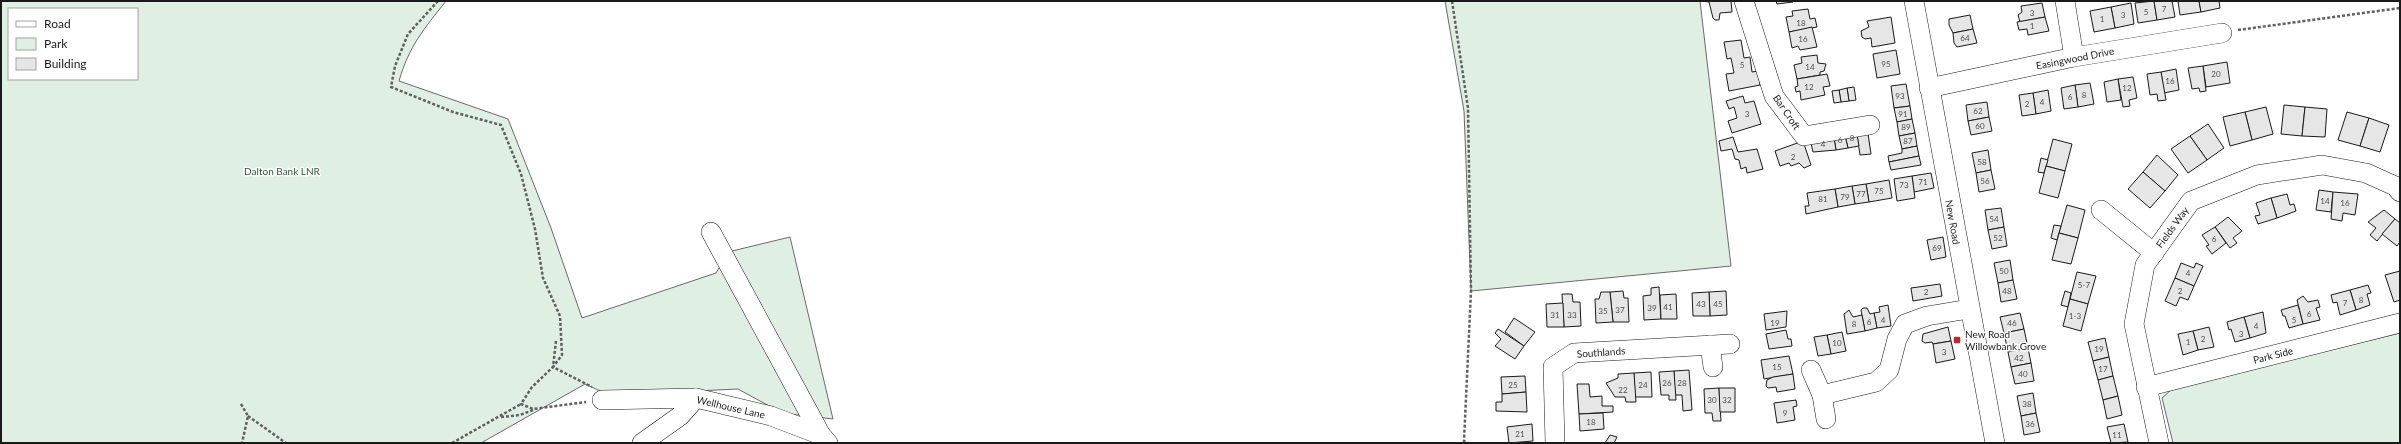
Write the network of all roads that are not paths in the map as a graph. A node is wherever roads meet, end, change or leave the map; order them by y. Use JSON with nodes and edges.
{"nodes":[{"id":1,"x":1744,"y":1,"type":"edge"},
{"id":2,"x":1914,"y":1,"type":"edge"},
{"id":3,"x":2066,"y":1,"type":"edge"},
{"id":4,"x":2222,"y":33,"type":"road end"},
{"id":5,"x":2074,"y":57,"type":"junction"},
{"id":6,"x":1929,"y":88,"type":"junction"},
{"id":7,"x":1870,"y":125,"type":"dead end"},
{"id":8,"x":2398,"y":186,"type":"edge"},
{"id":9,"x":2101,"y":210,"type":"dead end"},
{"id":10,"x":711,"y":232,"type":"dead end"},
{"id":11,"x":2154,"y":252,"type":"junction"},
{"id":12,"x":1969,"y":309,"type":"junction"},
{"id":13,"x":2400,"y":323,"type":"edge"},
{"id":14,"x":1730,"y":344,"type":"dead end"},
{"id":15,"x":1710,"y":345,"type":"junction"},
{"id":16,"x":1713,"y":367,"type":"dead end"},
{"id":17,"x":1811,"y":370,"type":"dead end"},
{"id":18,"x":2146,"y":387,"type":"junction"},
{"id":19,"x":1822,"y":395,"type":"junction"},
{"id":20,"x":696,"y":398,"type":"junction"},
{"id":21,"x":610,"y":400,"type":"road end"},
{"id":22,"x":1826,"y":419,"type":"dead end"},
{"id":23,"x":825,"y":439,"type":"edge"},
{"id":24,"x":642,"y":443,"type":"edge"},
{"id":25,"x":1555,"y":443,"type":"edge"},
{"id":26,"x":1995,"y":443,"type":"edge"},
{"id":27,"x":2159,"y":443,"type":"edge"}],
"edges":[{"from":1,"to":7,"type":"street","name":"Bar Croft"},
{"from":2,"to":6,"type":"street","name":"New Road"},
{"from":3,"to":5,"type":"street"},
{"from":4,"to":5,"type":"street","name":"Easingwood Drive"},
{"from":5,"to":6,"type":"street","name":"Easingwood Drive"},
{"from":6,"to":12,"type":"street","name":"New Road"},
{"from":8,"to":11,"type":"street","name":"Fields Way"},
{"from":9,"to":11,"type":"street"},
{"from":10,"to":23,"type":"street"},
{"from":11,"to":18,"type":"street","name":"Fields Way"},
{"from":12,"to":19,"type":"street"},
{"from":12,"to":26,"type":"street","name":"New Road"},
{"from":13,"to":18,"type":"street","name":"Park Side"},
{"from":14,"to":15,"type":"street","name":"Southlands"},
{"from":15,"to":16,"type":"street"},
{"from":15,"to":25,"type":"street","name":"Southlands"},
{"from":17,"to":19,"type":"street"},
{"from":18,"to":27,"type":"street","name":"Fields Way"},
{"from":19,"to":22,"type":"street"},
{"from":20,"to":21,"type":"street","name":"Wellhouse Lane"},
{"from":20,"to":23,"type":"street","name":"Wellhouse Lane"},
{"from":20,"to":24,"type":"street"}]}
